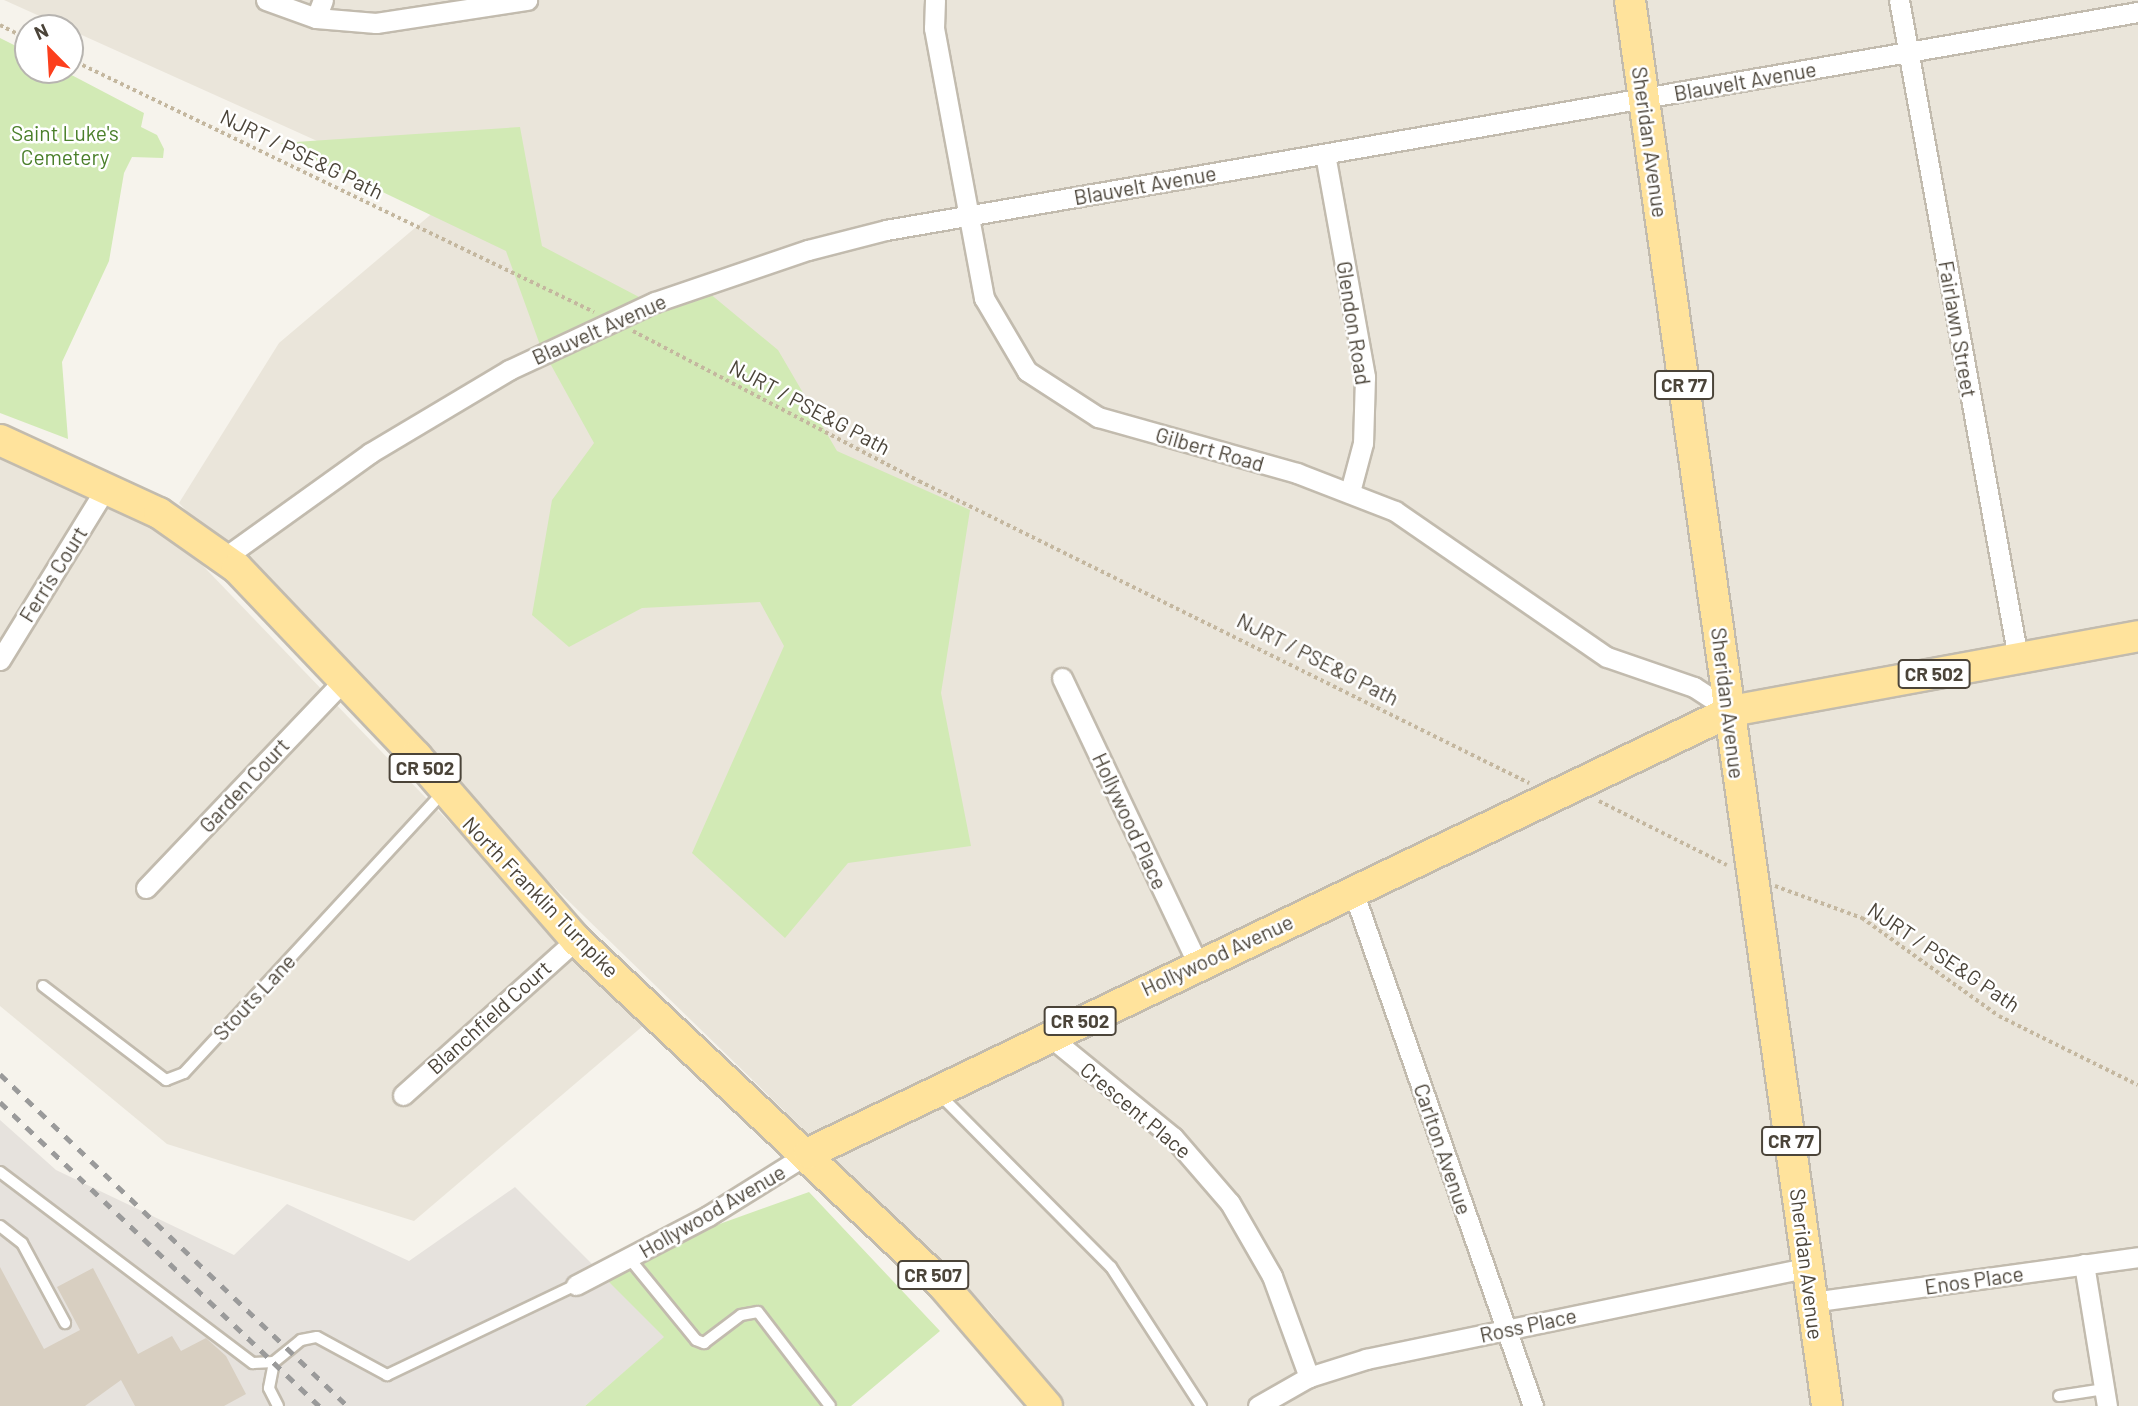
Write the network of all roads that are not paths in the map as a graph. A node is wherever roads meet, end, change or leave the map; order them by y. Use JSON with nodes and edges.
{"nodes":[{"id":1,"x":266,"y":0,"type":"edge"},
{"id":2,"x":527,"y":0,"type":"edge"},
{"id":3,"x":935,"y":0,"type":"edge"},
{"id":4,"x":1629,"y":0,"type":"edge"},
{"id":5,"x":1899,"y":0,"type":"edge"},
{"id":6,"x":319,"y":9,"type":"edge"},
{"id":7,"x":2138,"y":12,"type":"edge"},
{"id":8,"x":1908,"y":52,"type":"junction"},
{"id":9,"x":1644,"y":98,"type":"junction"},
{"id":10,"x":1325,"y":154,"type":"junction"},
{"id":11,"x":967,"y":216,"type":"junction"},
{"id":12,"x":0,"y":440,"type":"edge"},
{"id":13,"x":106,"y":488,"type":"junction"},
{"id":14,"x":1350,"y":492,"type":"junction"},
{"id":15,"x":224,"y":558,"type":"junction"},
{"id":16,"x":2138,"y":636,"type":"edge"},
{"id":17,"x":2018,"y":658,"type":"junction"},
{"id":18,"x":0,"y":660,"type":"edge"},
{"id":19,"x":1062,"y":678,"type":"dead end"},
{"id":20,"x":342,"y":682,"type":"junction"},
{"id":21,"x":1731,"y":711,"type":"junction"},
{"id":22,"x":443,"y":793,"type":"junction"},
{"id":23,"x":146,"y":888,"type":"dead end"},
{"id":24,"x":1353,"y":891,"type":"junction"},
{"id":25,"x":576,"y":940,"type":"junction"},
{"id":26,"x":1198,"y":964,"type":"junction"},
{"id":27,"x":43,"y":986,"type":"dead end"},
{"id":28,"x":1049,"y":1036,"type":"junction"},
{"id":29,"x":934,"y":1089,"type":"junction"},
{"id":30,"x":403,"y":1095,"type":"dead end"},
{"id":31,"x":809,"y":1153,"type":"junction"},
{"id":32,"x":0,"y":1172,"type":"edge"},
{"id":33,"x":0,"y":1226,"type":"edge"},
{"id":34,"x":2138,"y":1257,"type":"edge"},
{"id":35,"x":629,"y":1258,"type":"junction"},
{"id":36,"x":2084,"y":1265,"type":"junction"},
{"id":37,"x":1807,"y":1268,"type":"junction"},
{"id":38,"x":576,"y":1285,"type":"joint"},
{"id":39,"x":1811,"y":1302,"type":"junction"},
{"id":40,"x":65,"y":1323,"type":"dead end"},
{"id":41,"x":1506,"y":1329,"type":"junction"},
{"id":42,"x":274,"y":1362,"type":"junction"},
{"id":43,"x":1309,"y":1377,"type":"junction"},
{"id":44,"x":2059,"y":1396,"type":"dead end"},
{"id":45,"x":2105,"y":1397,"type":"edge"},
{"id":46,"x":278,"y":1406,"type":"edge"},
{"id":47,"x":830,"y":1406,"type":"edge"},
{"id":48,"x":1047,"y":1406,"type":"edge"},
{"id":49,"x":1201,"y":1406,"type":"edge"},
{"id":50,"x":1258,"y":1406,"type":"edge"},
{"id":51,"x":1533,"y":1406,"type":"edge"},
{"id":52,"x":1826,"y":1406,"type":"edge"}],
"edges":[{"from":1,"to":6,"type":"street"},
{"from":2,"to":6,"type":"street"},
{"from":3,"to":11,"type":"street","name":"Gilbert Road"},
{"from":4,"to":9,"type":"main road","name":"Sheridan Avenue","number":"CR 77"},
{"from":5,"to":8,"type":"street","name":"Fairlawn Street"},
{"from":7,"to":8,"type":"street","name":"Blauvelt Avenue"},
{"from":8,"to":9,"type":"street","name":"Blauvelt Avenue"},
{"from":8,"to":17,"type":"street","name":"Fairlawn Street"},
{"from":9,"to":10,"type":"street","name":"Blauvelt Avenue"},
{"from":9,"to":21,"type":"main road","name":"Sheridan Avenue","number":"CR 77"},
{"from":10,"to":11,"type":"street","name":"Blauvelt Avenue"},
{"from":10,"to":14,"type":"street","name":"Glendon Road"},
{"from":11,"to":14,"type":"street","name":"Gilbert Road"},
{"from":11,"to":15,"type":"street","name":"Blauvelt Avenue"},
{"from":12,"to":13,"type":"main road","name":"North Franklin Turnpike","number":"CR 502"},
{"from":13,"to":15,"type":"main road","name":"North Franklin Turnpike","number":"CR 502"},
{"from":13,"to":18,"type":"street","name":"Ferris Court"},
{"from":14,"to":21,"type":"street","name":"Gilbert Road"},
{"from":15,"to":20,"type":"main road","name":"North Franklin Turnpike","number":"CR 502"},
{"from":16,"to":17,"type":"main road","name":"Hollywood Avenue","number":"CR 502"},
{"from":17,"to":21,"type":"main road","name":"Hollywood Avenue","number":"CR 502"},
{"from":19,"to":26,"type":"street","name":"Hollywood Place"},
{"from":20,"to":22,"type":"main road","name":"North Franklin Turnpike","number":"CR 502"},
{"from":20,"to":23,"type":"street","name":"Garden Court"},
{"from":21,"to":24,"type":"main road","name":"Hollywood Avenue","number":"CR 502"},
{"from":21,"to":37,"type":"main road","name":"Sheridan Avenue","number":"CR 77"},
{"from":22,"to":25,"type":"main road","name":"North Franklin Turnpike","number":"CR 502"},
{"from":22,"to":27,"type":"lane","name":"Stouts Lane"},
{"from":24,"to":26,"type":"main road","name":"Hollywood Avenue","number":"CR 502"},
{"from":24,"to":41,"type":"street","name":"Carlton Avenue"},
{"from":25,"to":30,"type":"street","name":"Blanchfield Court"},
{"from":25,"to":31,"type":"main road","name":"North Franklin Turnpike","number":"CR 502"},
{"from":26,"to":28,"type":"main road","name":"Hollywood Avenue","number":"CR 502"},
{"from":28,"to":29,"type":"main road","name":"Hollywood Avenue","number":"CR 502"},
{"from":28,"to":43,"type":"street","name":"Crescent Place"},
{"from":29,"to":31,"type":"main road","name":"Hollywood Avenue","number":"CR 502"},
{"from":29,"to":49,"type":"lane"},
{"from":31,"to":35,"type":"street","name":"Hollywood Avenue"},
{"from":31,"to":48,"type":"main road","name":"North Franklin Turnpike","number":"CR 507"},
{"from":32,"to":42,"type":"lane"},
{"from":33,"to":40,"type":"lane"},
{"from":34,"to":36,"type":"street","name":"Enos Place"},
{"from":35,"to":38,"type":"street","name":"Hollywood Avenue"},
{"from":35,"to":47,"type":"lane"},
{"from":36,"to":39,"type":"street","name":"Enos Place"},
{"from":36,"to":45,"type":"street"},
{"from":37,"to":39,"type":"main road","name":"Sheridan Avenue","number":"CR 77"},
{"from":37,"to":41,"type":"street","name":"Ross Place"},
{"from":38,"to":42,"type":"lane","name":"Hollywood Avenue"},
{"from":39,"to":52,"type":"main road","name":"Sheridan Avenue","number":"CR 77"},
{"from":41,"to":43,"type":"street","name":"Ross Place"},
{"from":41,"to":51,"type":"street","name":"Carlton Avenue"},
{"from":42,"to":46,"type":"lane"},
{"from":43,"to":50,"type":"street","name":"Ross Place"},
{"from":44,"to":45,"type":"lane"}]}
